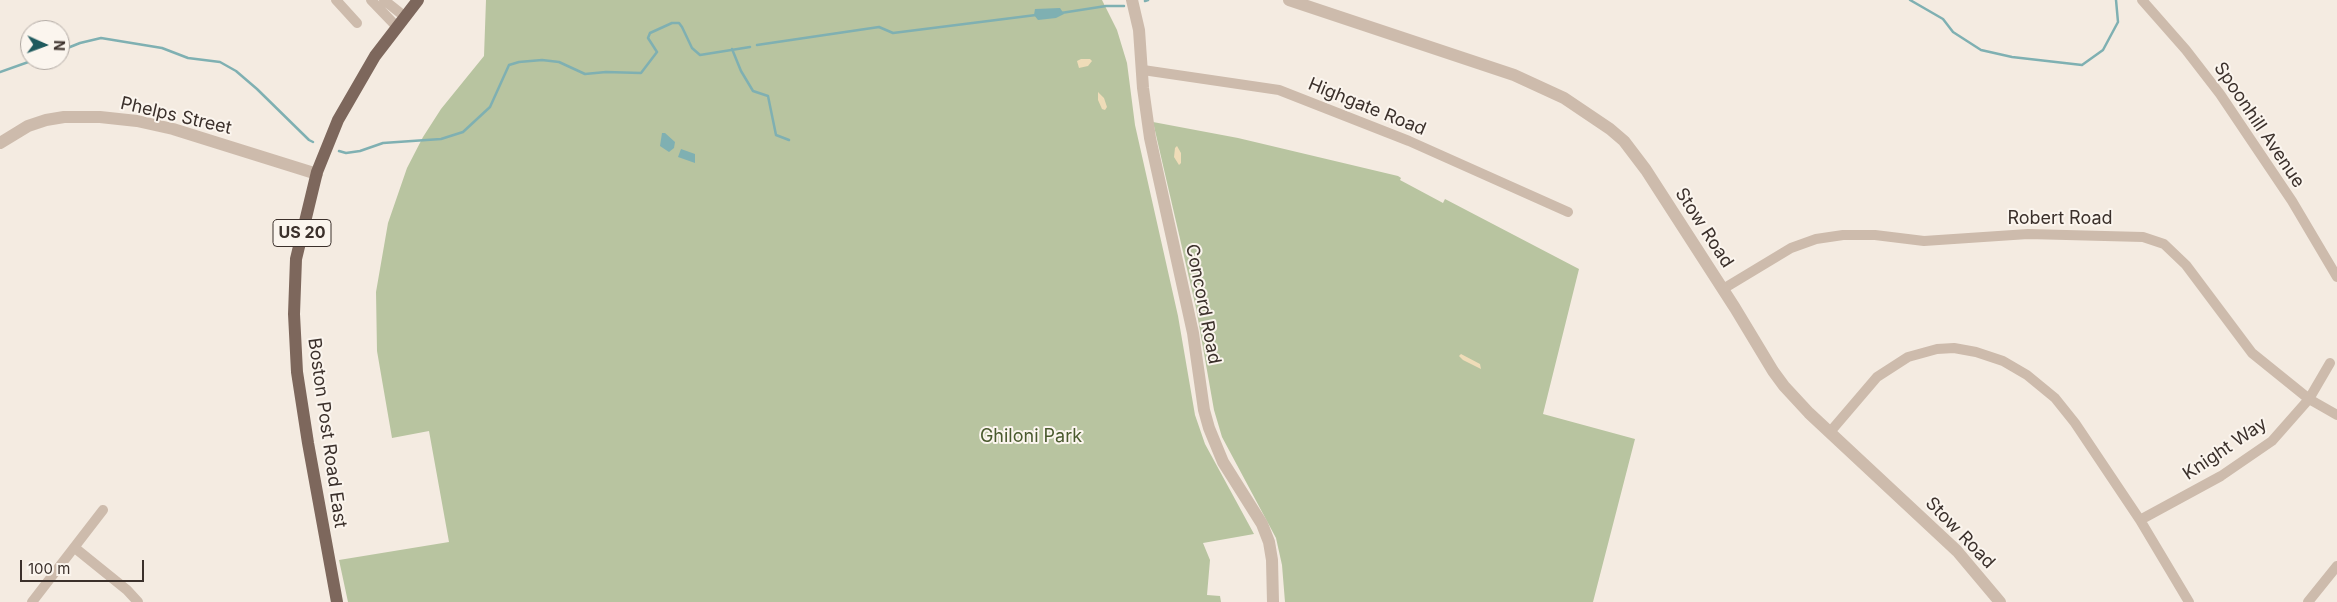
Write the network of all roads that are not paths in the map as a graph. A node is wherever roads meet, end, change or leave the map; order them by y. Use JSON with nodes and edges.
{"nodes":[{"id":1,"x":336,"y":0,"type":"edge"},
{"id":2,"x":371,"y":0,"type":"edge"},
{"id":3,"x":384,"y":0,"type":"edge"},
{"id":4,"x":418,"y":0,"type":"edge"},
{"id":5,"x":1132,"y":0,"type":"edge"},
{"id":6,"x":1290,"y":0,"type":"edge"},
{"id":7,"x":2142,"y":0,"type":"edge"},
{"id":8,"x":401,"y":21,"type":"junction"},
{"id":9,"x":357,"y":23,"type":"dead end"},
{"id":10,"x":1143,"y":70,"type":"junction"},
{"id":11,"x":0,"y":143,"type":"edge"},
{"id":12,"x":316,"y":174,"type":"junction"},
{"id":13,"x":1568,"y":212,"type":"dead end"},
{"id":14,"x":2337,"y":277,"type":"edge"},
{"id":15,"x":1723,"y":289,"type":"junction"},
{"id":16,"x":2330,"y":363,"type":"dead end"},
{"id":17,"x":2309,"y":399,"type":"junction"},
{"id":18,"x":2337,"y":415,"type":"edge"},
{"id":19,"x":1830,"y":432,"type":"junction"},
{"id":20,"x":102,"y":510,"type":"dead end"},
{"id":21,"x":2140,"y":520,"type":"junction"},
{"id":22,"x":75,"y":548,"type":"junction"},
{"id":23,"x":2337,"y":566,"type":"edge"},
{"id":24,"x":32,"y":602,"type":"edge"},
{"id":25,"x":138,"y":602,"type":"edge"},
{"id":26,"x":337,"y":602,"type":"edge"},
{"id":27,"x":1273,"y":602,"type":"edge"},
{"id":28,"x":2000,"y":602,"type":"edge"},
{"id":29,"x":2189,"y":602,"type":"edge"},
{"id":30,"x":2308,"y":602,"type":"edge"}],
"edges":[{"from":1,"to":9,"type":"street"},
{"from":2,"to":8,"type":"street"},
{"from":3,"to":8,"type":"street"},
{"from":4,"to":8,"type":"main road","name":"Boston Post Road East","number":"US 20"},
{"from":5,"to":10,"type":"street","name":"Concord Road"},
{"from":6,"to":15,"type":"street","name":"Stow Road"},
{"from":7,"to":14,"type":"street","name":"Spoonhill Avenue"},
{"from":8,"to":12,"type":"main road","name":"Boston Post Road East","number":"US 20"},
{"from":10,"to":13,"type":"street","name":"Highgate Road"},
{"from":10,"to":27,"type":"street","name":"Concord Road"},
{"from":11,"to":12,"type":"street","name":"Phelps Street"},
{"from":12,"to":26,"type":"main road","name":"Boston Post Road East","number":"US 20"},
{"from":15,"to":17,"type":"street","name":"Robert Road"},
{"from":15,"to":19,"type":"street","name":"Stow Road"},
{"from":16,"to":17,"type":"street","name":"Knight Way"},
{"from":17,"to":18,"type":"street","name":"Robert Road"},
{"from":17,"to":21,"type":"street","name":"Knight Way"},
{"from":19,"to":21,"type":"street"},
{"from":19,"to":28,"type":"street","name":"Stow Road"},
{"from":20,"to":22,"type":"street"},
{"from":21,"to":29,"type":"street"},
{"from":22,"to":24,"type":"street"},
{"from":22,"to":25,"type":"street"},
{"from":23,"to":30,"type":"street"}]}
